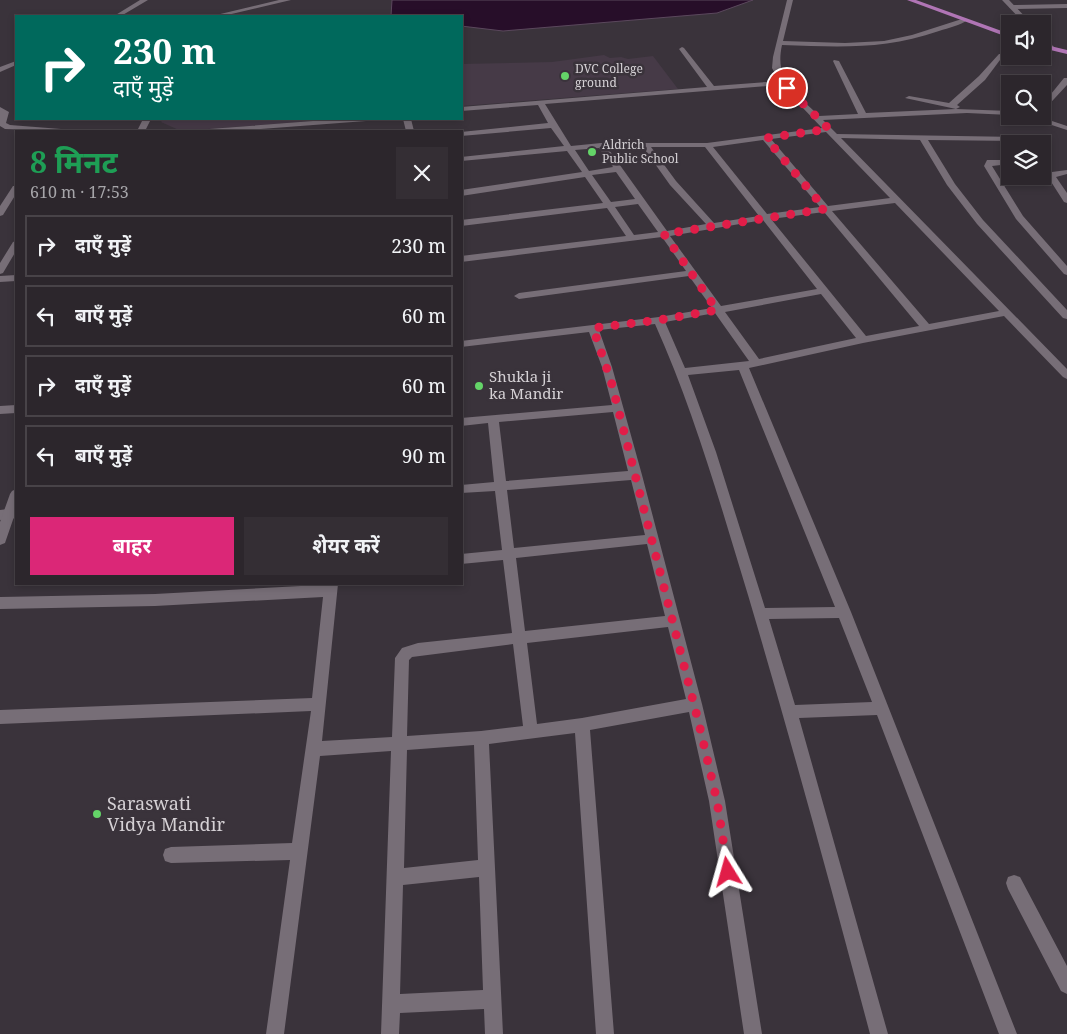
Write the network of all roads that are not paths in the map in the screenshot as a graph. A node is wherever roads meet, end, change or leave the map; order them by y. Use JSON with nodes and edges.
{"nodes":[{"id":1,"x":145,"y":0,"type":"edge"},
{"id":2,"x":288,"y":0,"type":"edge"},
{"id":3,"x":790,"y":0,"type":"edge"},
{"id":4,"x":910,"y":0,"type":"edge"},
{"id":5,"x":1005,"y":0,"type":"edge"},
{"id":6,"x":1067,"y":6,"type":"edge"},
{"id":7,"x":1012,"y":7,"type":"junction"},
{"id":8,"x":119,"y":15,"type":"edge"},
{"id":9,"x":220,"y":15,"type":"edge"},
{"id":10,"x":1020,"y":15,"type":"edge"},
{"id":11,"x":965,"y":20,"type":"junction"},
{"id":12,"x":1001,"y":33,"type":"edge"},
{"id":13,"x":780,"y":43,"type":"junction"},
{"id":14,"x":682,"y":49,"type":"dead end"},
{"id":15,"x":1053,"y":49,"type":"edge"},
{"id":16,"x":1067,"y":52,"type":"edge"},
{"id":17,"x":1001,"y":55,"type":"dead end"},
{"id":18,"x":836,"y":62,"type":"dead end"},
{"id":19,"x":15,"y":63,"type":"edge"},
{"id":20,"x":0,"y":70,"type":"edge"},
{"id":21,"x":1067,"y":80,"type":"edge"},
{"id":22,"x":783,"y":83,"type":"junction"},
{"id":23,"x":712,"y":89,"type":"junction"},
{"id":24,"x":909,"y":98,"type":"dead end"},
{"id":25,"x":1051,"y":99,"type":"edge"},
{"id":26,"x":540,"y":102,"type":"junction"},
{"id":27,"x":952,"y":106,"type":"junction"},
{"id":28,"x":463,"y":109,"type":"edge"},
{"id":29,"x":0,"y":110,"type":"edge"},
{"id":30,"x":967,"y":111,"type":"junction"},
{"id":31,"x":1001,"y":113,"type":"edge"},
{"id":32,"x":863,"y":116,"type":"junction"},
{"id":33,"x":817,"y":118,"type":"junction"},
{"id":34,"x":357,"y":120,"type":"edge"},
{"id":35,"x":553,"y":125,"type":"junction"},
{"id":36,"x":1051,"y":125,"type":"edge"},
{"id":37,"x":286,"y":128,"type":"edge"},
{"id":38,"x":1067,"y":128,"type":"edge"},
{"id":39,"x":48,"y":130,"type":"edge"},
{"id":40,"x":235,"y":130,"type":"edge"},
{"id":41,"x":832,"y":133,"type":"junction"},
{"id":42,"x":463,"y":134,"type":"edge"},
{"id":43,"x":922,"y":137,"type":"junction"},
{"id":44,"x":766,"y":138,"type":"junction"},
{"id":45,"x":1001,"y":140,"type":"edge"},
{"id":46,"x":645,"y":144,"type":"junction"},
{"id":47,"x":707,"y":144,"type":"junction"},
{"id":48,"x":601,"y":145,"type":"junction"},
{"id":49,"x":570,"y":147,"type":"junction"},
{"id":50,"x":463,"y":159,"type":"edge"},
{"id":51,"x":1001,"y":162,"type":"edge"},
{"id":52,"x":618,"y":169,"type":"junction"},
{"id":53,"x":587,"y":172,"type":"junction"},
{"id":54,"x":1067,"y":172,"type":"edge"},
{"id":55,"x":1051,"y":175,"type":"joint"},
{"id":56,"x":15,"y":190,"type":"edge"},
{"id":57,"x":463,"y":193,"type":"edge"},
{"id":58,"x":897,"y":200,"type":"junction"},
{"id":59,"x":1067,"y":200,"type":"edge"},
{"id":60,"x":641,"y":201,"type":"junction"},
{"id":61,"x":607,"y":205,"type":"junction"},
{"id":62,"x":825,"y":209,"type":"junction"},
{"id":63,"x":0,"y":213,"type":"edge"},
{"id":64,"x":766,"y":218,"type":"junction"},
{"id":65,"x":463,"y":223,"type":"edge"},
{"id":66,"x":712,"y":226,"type":"junction"},
{"id":67,"x":664,"y":234,"type":"junction"},
{"id":68,"x":632,"y":238,"type":"junction"},
{"id":69,"x":15,"y":246,"type":"edge"},
{"id":70,"x":463,"y":258,"type":"edge"},
{"id":71,"x":0,"y":271,"type":"edge"},
{"id":72,"x":1067,"y":272,"type":"edge"},
{"id":73,"x":690,"y":273,"type":"junction"},
{"id":74,"x":15,"y":278,"type":"edge"},
{"id":75,"x":0,"y":279,"type":"edge"},
{"id":76,"x":824,"y":291,"type":"junction"},
{"id":77,"x":520,"y":296,"type":"dead end"},
{"id":78,"x":717,"y":310,"type":"junction"},
{"id":79,"x":1006,"y":314,"type":"junction"},
{"id":80,"x":1067,"y":316,"type":"edge"},
{"id":81,"x":659,"y":320,"type":"junction"},
{"id":82,"x":593,"y":328,"type":"junction"},
{"id":83,"x":927,"y":329,"type":"junction"},
{"id":84,"x":863,"y":340,"type":"junction"},
{"id":85,"x":463,"y":344,"type":"edge"},
{"id":86,"x":749,"y":365,"type":"junction"},
{"id":87,"x":1065,"y":370,"type":"edge"},
{"id":88,"x":683,"y":372,"type":"junction"},
{"id":89,"x":618,"y":408,"type":"junction"},
{"id":90,"x":15,"y":409,"type":"edge"},
{"id":91,"x":0,"y":410,"type":"edge"},
{"id":92,"x":463,"y":418,"type":"edge"},
{"id":93,"x":493,"y":419,"type":"junction"},
{"id":94,"x":636,"y":475,"type":"junction"},
{"id":95,"x":500,"y":486,"type":"junction"},
{"id":96,"x":463,"y":490,"type":"edge"},
{"id":97,"x":15,"y":496,"type":"edge"},
{"id":98,"x":8,"y":514,"type":"edge"},
{"id":99,"x":652,"y":539,"type":"junction"},
{"id":100,"x":0,"y":540,"type":"edge"},
{"id":101,"x":509,"y":553,"type":"junction"},
{"id":102,"x":463,"y":558,"type":"edge"},
{"id":103,"x":331,"y":588,"type":"edge"},
{"id":104,"x":0,"y":603,"type":"edge"},
{"id":105,"x":844,"y":612,"type":"junction"},
{"id":106,"x":761,"y":614,"type":"junction"},
{"id":107,"x":673,"y":621,"type":"junction"},
{"id":108,"x":520,"y":639,"type":"junction"},
{"id":109,"x":319,"y":704,"type":"junction"},
{"id":110,"x":695,"y":704,"type":"junction"},
{"id":111,"x":881,"y":708,"type":"junction"},
{"id":112,"x":790,"y":712,"type":"junction"},
{"id":113,"x":0,"y":717,"type":"edge"},
{"id":114,"x":582,"y":725,"type":"junction"},
{"id":115,"x":531,"y":732,"type":"junction"},
{"id":116,"x":481,"y":738,"type":"junction"},
{"id":117,"x":399,"y":745,"type":"junction"},
{"id":118,"x":313,"y":749,"type":"junction"},
{"id":119,"x":298,"y":851,"type":"junction"},
{"id":120,"x":171,"y":855,"type":"dead end"},
{"id":121,"x":486,"y":868,"type":"junction"},
{"id":122,"x":395,"y":877,"type":"junction"},
{"id":123,"x":1014,"y":883,"type":"dead end"},
{"id":124,"x":1067,"y":985,"type":"edge"},
{"id":125,"x":493,"y":999,"type":"junction"},
{"id":126,"x":392,"y":1004,"type":"junction"},
{"id":127,"x":274,"y":1034,"type":"edge"},
{"id":128,"x":390,"y":1034,"type":"edge"},
{"id":129,"x":494,"y":1034,"type":"edge"},
{"id":130,"x":605,"y":1034,"type":"edge"},
{"id":131,"x":753,"y":1034,"type":"edge"},
{"id":132,"x":879,"y":1034,"type":"edge"},
{"id":133,"x":1008,"y":1034,"type":"edge"}],
"edges":[{"from":1,"to":8,"type":"street"},
{"from":2,"to":9,"type":"street"},
{"from":3,"to":13,"type":"street"},
{"from":4,"to":11,"type":"main road"},
{"from":5,"to":7,"type":"street"},
{"from":6,"to":7,"type":"street"},
{"from":7,"to":10,"type":"street"},
{"from":11,"to":12,"type":"main road"},
{"from":11,"to":13,"type":"street"},
{"from":13,"to":22,"type":"street"},
{"from":14,"to":23,"type":"street"},
{"from":15,"to":16,"type":"main road"},
{"from":17,"to":27,"type":"street"},
{"from":18,"to":32,"type":"street"},
{"from":19,"to":20,"type":"street"},
{"from":21,"to":25,"type":"street"},
{"from":22,"to":23,"type":"street"},
{"from":22,"to":33,"type":"street"},
{"from":23,"to":26,"type":"street"},
{"from":24,"to":27,"type":"street"},
{"from":26,"to":28,"type":"street"},
{"from":26,"to":35,"type":"street"},
{"from":27,"to":30,"type":"street"},
{"from":29,"to":39,"type":"street"},
{"from":30,"to":31,"type":"street"},
{"from":30,"to":32,"type":"street"},
{"from":32,"to":33,"type":"street"},
{"from":33,"to":41,"type":"street"},
{"from":34,"to":37,"type":"street"},
{"from":35,"to":42,"type":"street"},
{"from":35,"to":49,"type":"street"},
{"from":36,"to":38,"type":"street"},
{"from":37,"to":40,"type":"street"},
{"from":41,"to":43,"type":"street"},
{"from":41,"to":44,"type":"street"},
{"from":41,"to":58,"type":"street"},
{"from":43,"to":45,"type":"street"},
{"from":43,"to":80,"type":"street"},
{"from":44,"to":47,"type":"street"},
{"from":44,"to":62,"type":"street"},
{"from":46,"to":47,"type":"street"},
{"from":46,"to":48,"type":"street"},
{"from":46,"to":66,"type":"street"},
{"from":47,"to":64,"type":"street"},
{"from":48,"to":49,"type":"street"},
{"from":48,"to":52,"type":"street"},
{"from":49,"to":50,"type":"street"},
{"from":49,"to":53,"type":"street"},
{"from":51,"to":72,"type":"street"},
{"from":52,"to":53,"type":"street"},
{"from":52,"to":60,"type":"street"},
{"from":53,"to":57,"type":"street"},
{"from":53,"to":61,"type":"street"},
{"from":54,"to":55,"type":"street"},
{"from":55,"to":59,"type":"street"},
{"from":56,"to":63,"type":"street"},
{"from":58,"to":62,"type":"street"},
{"from":58,"to":79,"type":"street"},
{"from":60,"to":61,"type":"street"},
{"from":60,"to":67,"type":"street"},
{"from":61,"to":65,"type":"street"},
{"from":61,"to":68,"type":"street"},
{"from":62,"to":64,"type":"street"},
{"from":62,"to":83,"type":"street"},
{"from":64,"to":66,"type":"street"},
{"from":64,"to":76,"type":"street"},
{"from":66,"to":67,"type":"street"},
{"from":67,"to":68,"type":"street"},
{"from":67,"to":73,"type":"street"},
{"from":68,"to":70,"type":"street"},
{"from":69,"to":71,"type":"street"},
{"from":73,"to":77,"type":"street"},
{"from":73,"to":78,"type":"street"},
{"from":74,"to":75,"type":"street"},
{"from":76,"to":78,"type":"street"},
{"from":76,"to":84,"type":"street"},
{"from":78,"to":81,"type":"street"},
{"from":78,"to":86,"type":"street"},
{"from":79,"to":83,"type":"street"},
{"from":79,"to":87,"type":"street"},
{"from":81,"to":82,"type":"street"},
{"from":81,"to":88,"type":"street"},
{"from":82,"to":85,"type":"street"},
{"from":82,"to":89,"type":"street"},
{"from":83,"to":84,"type":"street"},
{"from":84,"to":86,"type":"street"},
{"from":86,"to":88,"type":"street"},
{"from":86,"to":105,"type":"street"},
{"from":88,"to":106,"type":"street"},
{"from":89,"to":93,"type":"street"},
{"from":89,"to":94,"type":"street"},
{"from":90,"to":91,"type":"street"},
{"from":92,"to":93,"type":"street"},
{"from":93,"to":95,"type":"street"},
{"from":94,"to":95,"type":"street"},
{"from":94,"to":99,"type":"street"},
{"from":95,"to":96,"type":"street"},
{"from":95,"to":101,"type":"street"},
{"from":97,"to":98,"type":"street"},
{"from":98,"to":100,"type":"street"},
{"from":99,"to":101,"type":"street"},
{"from":99,"to":107,"type":"street"},
{"from":101,"to":102,"type":"street"},
{"from":101,"to":108,"type":"street"},
{"from":103,"to":104,"type":"street"},
{"from":103,"to":109,"type":"street"},
{"from":105,"to":106,"type":"street"},
{"from":105,"to":111,"type":"street"},
{"from":106,"to":112,"type":"street"},
{"from":107,"to":108,"type":"street"},
{"from":107,"to":110,"type":"street"},
{"from":108,"to":115,"type":"street"},
{"from":108,"to":117,"type":"street"},
{"from":109,"to":113,"type":"street"},
{"from":109,"to":118,"type":"street"},
{"from":110,"to":114,"type":"street"},
{"from":110,"to":131,"type":"street"},
{"from":111,"to":112,"type":"street"},
{"from":111,"to":133,"type":"street"},
{"from":112,"to":132,"type":"street"},
{"from":114,"to":115,"type":"street"},
{"from":114,"to":130,"type":"street"},
{"from":115,"to":116,"type":"street"},
{"from":116,"to":117,"type":"street"},
{"from":116,"to":121,"type":"street"},
{"from":117,"to":118,"type":"street"},
{"from":117,"to":122,"type":"street"},
{"from":118,"to":119,"type":"street"},
{"from":119,"to":120,"type":"street"},
{"from":119,"to":127,"type":"street"},
{"from":121,"to":122,"type":"street"},
{"from":121,"to":125,"type":"street"},
{"from":122,"to":126,"type":"street"},
{"from":123,"to":124,"type":"street"},
{"from":125,"to":126,"type":"street"},
{"from":125,"to":129,"type":"street"},
{"from":126,"to":128,"type":"street"}]}
